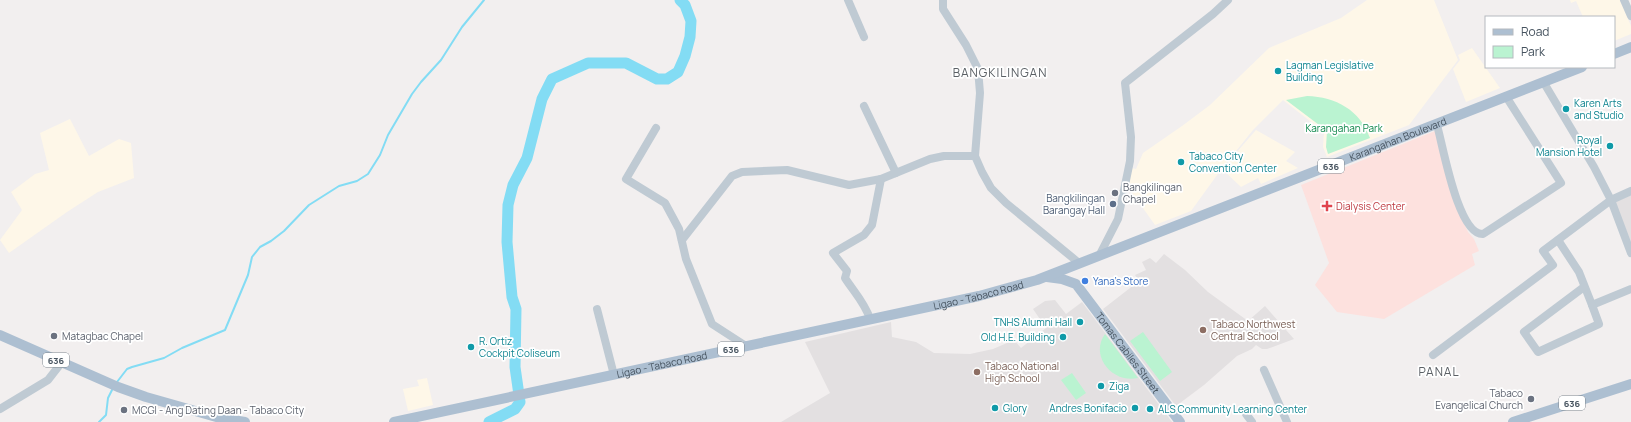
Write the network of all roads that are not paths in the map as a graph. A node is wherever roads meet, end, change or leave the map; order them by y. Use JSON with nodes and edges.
{"nodes":[{"id":1,"x":848,"y":0,"type":"edge"},
{"id":2,"x":943,"y":0,"type":"edge"},
{"id":3,"x":1228,"y":0,"type":"edge"},
{"id":4,"x":1624,"y":0,"type":"edge"},
{"id":5,"x":1631,"y":16,"type":"edge"},
{"id":6,"x":864,"y":37,"type":"dead end"},
{"id":7,"x":1631,"y":47,"type":"edge"},
{"id":8,"x":1615,"y":54,"type":"edge"},
{"id":9,"x":1580,"y":68,"type":"edge"},
{"id":10,"x":1544,"y":83,"type":"junction"},
{"id":11,"x":1507,"y":98,"type":"junction"},
{"id":12,"x":864,"y":106,"type":"dead end"},
{"id":13,"x":1437,"y":124,"type":"junction"},
{"id":14,"x":656,"y":128,"type":"dead end"},
{"id":15,"x":975,"y":156,"type":"junction"},
{"id":16,"x":896,"y":173,"type":"junction"},
{"id":17,"x":881,"y":179,"type":"junction"},
{"id":18,"x":1631,"y":191,"type":"edge"},
{"id":19,"x":1611,"y":200,"type":"junction"},
{"id":20,"x":682,"y":240,"type":"junction"},
{"id":21,"x":1558,"y":240,"type":"junction"},
{"id":22,"x":1631,"y":253,"type":"edge"},
{"id":23,"x":1099,"y":256,"type":"junction"},
{"id":24,"x":1079,"y":263,"type":"junction"},
{"id":25,"x":1046,"y":277,"type":"junction"},
{"id":26,"x":1076,"y":284,"type":"junction"},
{"id":27,"x":1584,"y":287,"type":"junction"},
{"id":28,"x":1631,"y":289,"type":"edge"},
{"id":29,"x":1592,"y":305,"type":"junction"},
{"id":30,"x":597,"y":309,"type":"dead end"},
{"id":31,"x":870,"y":319,"type":"junction"},
{"id":32,"x":0,"y":335,"type":"edge"},
{"id":33,"x":746,"y":346,"type":"junction"},
{"id":34,"x":1433,"y":355,"type":"dead end"},
{"id":35,"x":62,"y":362,"type":"junction"},
{"id":36,"x":1264,"y":370,"type":"dead end"},
{"id":37,"x":614,"y":375,"type":"junction"},
{"id":38,"x":1631,"y":384,"type":"edge"},
{"id":39,"x":0,"y":409,"type":"edge"},
{"id":40,"x":1246,"y":414,"type":"dead end"},
{"id":41,"x":245,"y":422,"type":"edge"},
{"id":42,"x":394,"y":422,"type":"edge"},
{"id":43,"x":1180,"y":422,"type":"edge"},
{"id":44,"x":1252,"y":422,"type":"edge"},
{"id":45,"x":1287,"y":422,"type":"edge"},
{"id":46,"x":1513,"y":422,"type":"edge"}],
"edges":[{"from":1,"to":6,"type":"street"},
{"from":2,"to":15,"type":"street"},
{"from":3,"to":23,"type":"street"},
{"from":4,"to":5,"type":"street"},
{"from":7,"to":8,"type":"main road"},
{"from":9,"to":10,"type":"main road","name":"Karangahan Boulevard","number":"636"},
{"from":10,"to":11,"type":"main road","name":"Karangahan Boulevard","number":"636"},
{"from":10,"to":19,"type":"street"},
{"from":11,"to":13,"type":"main road","name":"Karangahan Boulevard","number":"636"},
{"from":11,"to":13,"type":"street"},
{"from":12,"to":16,"type":"street"},
{"from":13,"to":23,"type":"main road","name":"Karangahan Boulevard","number":"636"},
{"from":14,"to":20,"type":"street"},
{"from":15,"to":16,"type":"street"},
{"from":15,"to":24,"type":"street"},
{"from":16,"to":17,"type":"street"},
{"from":17,"to":20,"type":"street"},
{"from":17,"to":31,"type":"street"},
{"from":18,"to":19,"type":"street"},
{"from":19,"to":21,"type":"street"},
{"from":19,"to":22,"type":"street"},
{"from":20,"to":33,"type":"street"},
{"from":21,"to":27,"type":"street"},
{"from":21,"to":34,"type":"street"},
{"from":23,"to":24,"type":"main road","name":"Karangahan Boulevard","number":"636"},
{"from":24,"to":25,"type":"main road","name":"Ligao - Tabaco Road","number":"636"},
{"from":24,"to":26,"type":"main road"},
{"from":25,"to":26,"type":"main road","name":"Ligao - Tabaco Road","number":"636"},
{"from":25,"to":31,"type":"main road","name":"Ligao - Tabaco Road","number":"636"},
{"from":26,"to":43,"type":"main road","name":"Tomas Cabiles Street"},
{"from":27,"to":29,"type":"street"},
{"from":27,"to":29,"type":"street"},
{"from":28,"to":29,"type":"street"},
{"from":30,"to":37,"type":"street"},
{"from":31,"to":33,"type":"main road","name":"Ligao - Tabaco Road","number":"636"},
{"from":32,"to":35,"type":"main road","number":"636"},
{"from":33,"to":37,"type":"main road","name":"Ligao - Tabaco Road","number":"636"},
{"from":35,"to":39,"type":"street"},
{"from":35,"to":41,"type":"main road","number":"636"},
{"from":36,"to":45,"type":"street"},
{"from":37,"to":42,"type":"main road","name":"Ligao - Tabaco Road","number":"636"},
{"from":38,"to":46,"type":"main road","number":"636"},
{"from":40,"to":44,"type":"street"}]}
